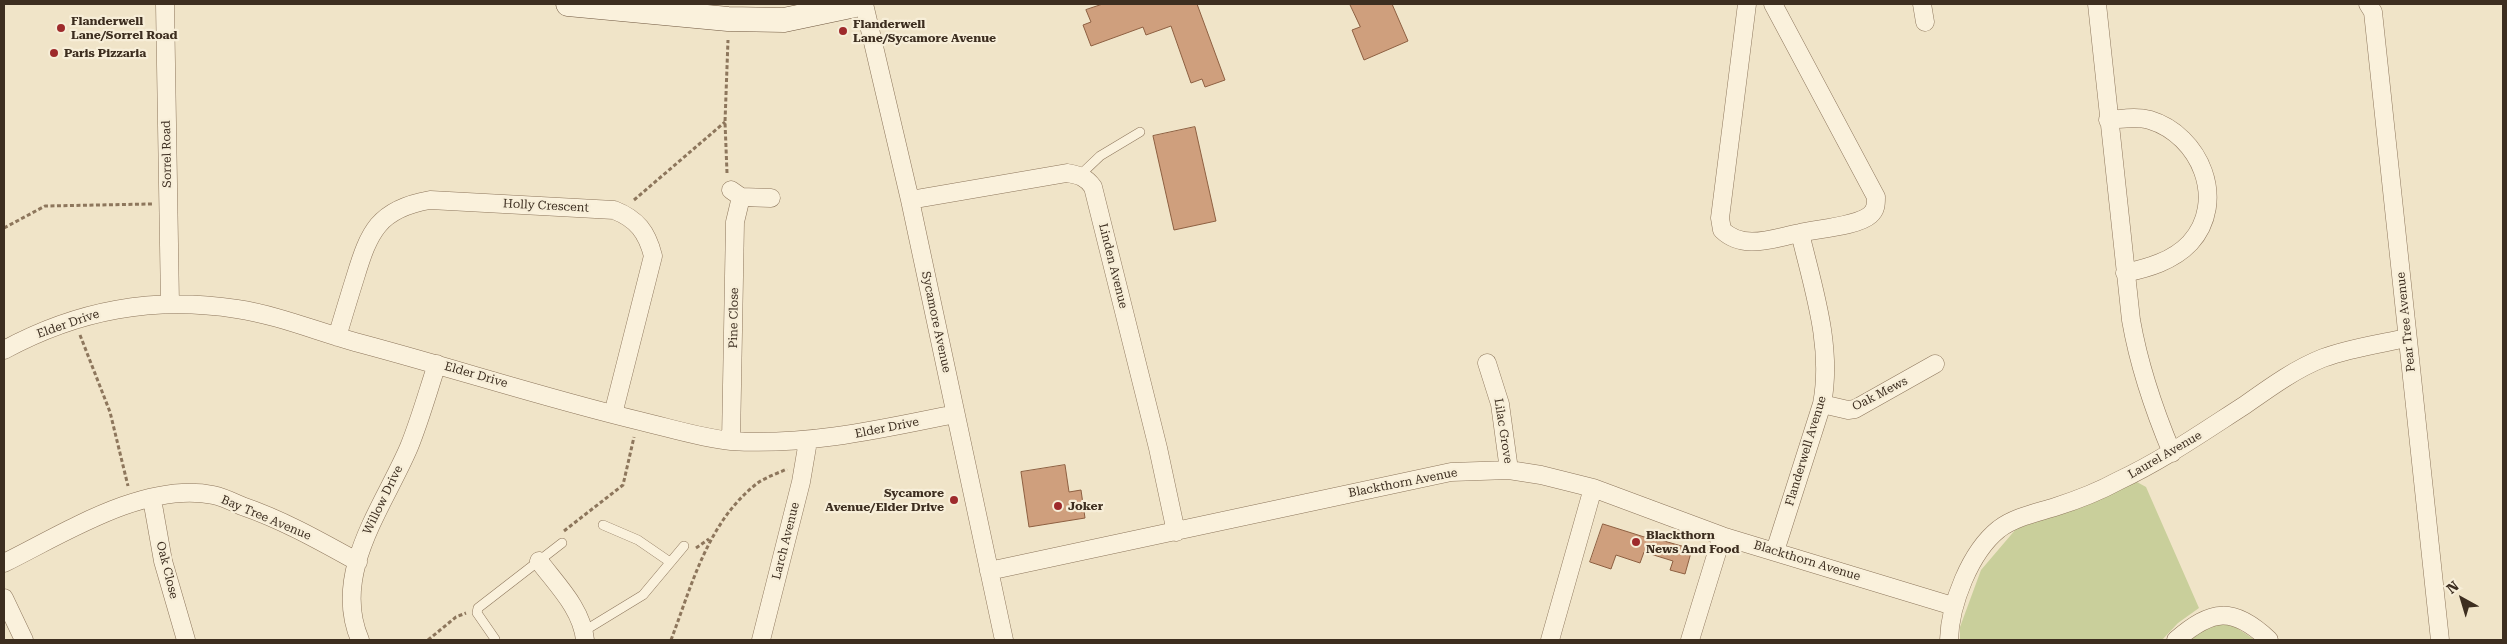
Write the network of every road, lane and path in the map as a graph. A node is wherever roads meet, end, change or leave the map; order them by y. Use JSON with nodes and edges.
{"nodes":[{"id":1,"x":165,"y":4,"type":"edge"},
{"id":2,"x":568,"y":4,"type":"edge"},
{"id":3,"x":860,"y":4,"type":"edge"},
{"id":4,"x":864,"y":4,"type":"edge"},
{"id":5,"x":1747,"y":4,"type":"edge"},
{"id":6,"x":1773,"y":4,"type":"edge"},
{"id":7,"x":1922,"y":4,"type":"edge"},
{"id":8,"x":2097,"y":4,"type":"edge"},
{"id":9,"x":2368,"y":4,"type":"edge"},
{"id":10,"x":664,"y":8,"type":"edge"},
{"id":11,"x":728,"y":19,"type":"junction"},
{"id":12,"x":1925,"y":22,"type":"dead end"},
{"id":13,"x":2108,"y":120,"type":"junction"},
{"id":14,"x":725,"y":122,"type":"junction"},
{"id":15,"x":1140,"y":132,"type":"dead end"},
{"id":16,"x":1080,"y":175,"type":"junction"},
{"id":17,"x":736,"y":193,"type":"junction"},
{"id":18,"x":771,"y":198,"type":"dead end"},
{"id":19,"x":910,"y":200,"type":"junction"},
{"id":20,"x":167,"y":203,"type":"junction"},
{"id":21,"x":620,"y":212,"type":"junction"},
{"id":22,"x":4,"y":228,"type":"edge"},
{"id":23,"x":1800,"y":232,"type":"junction"},
{"id":24,"x":2125,"y":273,"type":"junction"},
{"id":25,"x":170,"y":304,"type":"junction"},
{"id":26,"x":74,"y":320,"type":"junction"},
{"id":27,"x":338,"y":337,"type":"junction"},
{"id":28,"x":2407,"y":338,"type":"junction"},
{"id":29,"x":5,"y":348,"type":"edge"},
{"id":30,"x":1487,"y":363,"type":"dead end"},
{"id":31,"x":438,"y":364,"type":"junction"},
{"id":32,"x":1935,"y":364,"type":"dead end"},
{"id":33,"x":1822,"y":404,"type":"junction"},
{"id":34,"x":614,"y":414,"type":"junction"},
{"id":35,"x":955,"y":414,"type":"junction"},
{"id":36,"x":638,"y":420,"type":"junction"},
{"id":37,"x":731,"y":440,"type":"junction"},
{"id":38,"x":808,"y":441,"type":"junction"},
{"id":39,"x":2172,"y":453,"type":"junction"},
{"id":40,"x":804,"y":461,"type":"junction"},
{"id":41,"x":1508,"y":470,"type":"junction"},
{"id":42,"x":1593,"y":488,"type":"junction"},
{"id":43,"x":152,"y":499,"type":"junction"},
{"id":44,"x":133,"y":503,"type":"junction"},
{"id":45,"x":603,"y":526,"type":"dead end"},
{"id":46,"x":1176,"y":532,"type":"junction"},
{"id":47,"x":1722,"y":536,"type":"junction"},
{"id":48,"x":562,"y":543,"type":"joint"},
{"id":49,"x":684,"y":546,"type":"dead end"},
{"id":50,"x":1775,"y":551,"type":"junction"},
{"id":51,"x":539,"y":561,"type":"junction"},
{"id":52,"x":358,"y":562,"type":"junction"},
{"id":53,"x":670,"y":562,"type":"junction"},
{"id":54,"x":4,"y":563,"type":"edge"},
{"id":55,"x":989,"y":571,"type":"junction"},
{"id":56,"x":4,"y":598,"type":"edge"},
{"id":57,"x":1953,"y":606,"type":"junction"},
{"id":58,"x":478,"y":608,"type":"junction"},
{"id":59,"x":584,"y":636,"type":"edge"},
{"id":60,"x":495,"y":639,"type":"dead end"},
{"id":61,"x":24,"y":640,"type":"edge"},
{"id":62,"x":186,"y":640,"type":"edge"},
{"id":63,"x":360,"y":640,"type":"edge"},
{"id":64,"x":428,"y":640,"type":"edge"},
{"id":65,"x":671,"y":640,"type":"edge"},
{"id":66,"x":761,"y":640,"type":"edge"},
{"id":67,"x":1004,"y":640,"type":"edge"},
{"id":68,"x":1550,"y":640,"type":"edge"},
{"id":69,"x":1690,"y":640,"type":"edge"},
{"id":70,"x":1949,"y":640,"type":"edge"},
{"id":71,"x":2176,"y":640,"type":"edge"},
{"id":72,"x":2269,"y":640,"type":"edge"},
{"id":73,"x":2440,"y":640,"type":"edge"}],
"edges":[{"from":1,"to":20,"type":"street","name":"Sorrel Road"},
{"from":2,"to":10,"type":"street"},
{"from":3,"to":11,"type":"street"},
{"from":4,"to":19,"type":"street","name":"Sycamore Avenue"},
{"from":5,"to":23,"type":"street"},
{"from":6,"to":23,"type":"street"},
{"from":7,"to":12,"type":"street"},
{"from":8,"to":13,"type":"street"},
{"from":9,"to":28,"type":"street","name":"Pear Tree Avenue"},
{"from":10,"to":11,"type":"street"},
{"from":11,"to":14,"type":"path"},
{"from":13,"to":24,"type":"street"},
{"from":13,"to":24,"type":"street"},
{"from":14,"to":17,"type":"path"},
{"from":14,"to":21,"type":"path"},
{"from":15,"to":16,"type":"lane"},
{"from":16,"to":19,"type":"street"},
{"from":16,"to":46,"type":"street","name":"Linden Avenue"},
{"from":17,"to":18,"type":"street"},
{"from":17,"to":37,"type":"street","name":"Pine Close"},
{"from":19,"to":35,"type":"street","name":"Sycamore Avenue"},
{"from":20,"to":22,"type":"path"},
{"from":20,"to":25,"type":"street","name":"Sorrel Road"},
{"from":21,"to":27,"type":"street","name":"Holly Crescent"},
{"from":21,"to":34,"type":"street","name":"Holly Crescent"},
{"from":23,"to":33,"type":"street","name":"Flanderwell Avenue"},
{"from":24,"to":39,"type":"street"},
{"from":25,"to":26,"type":"street","name":"Elder Drive"},
{"from":25,"to":27,"type":"street","name":"Elder Drive"},
{"from":26,"to":29,"type":"street","name":"Elder Drive"},
{"from":26,"to":44,"type":"path"},
{"from":27,"to":31,"type":"street","name":"Elder Drive"},
{"from":28,"to":39,"type":"street","name":"Laurel Avenue"},
{"from":28,"to":73,"type":"street","name":"Pear Tree Avenue"},
{"from":30,"to":41,"type":"street","name":"Lilac Grove"},
{"from":31,"to":34,"type":"street","name":"Elder Drive"},
{"from":31,"to":52,"type":"street","name":"Willow Drive"},
{"from":32,"to":33,"type":"street","name":"Oak Mews"},
{"from":33,"to":50,"type":"street","name":"Flanderwell Avenue"},
{"from":34,"to":36,"type":"street","name":"Elder Drive"},
{"from":35,"to":38,"type":"street","name":"Elder Drive"},
{"from":35,"to":55,"type":"street","name":"Sycamore Avenue"},
{"from":36,"to":37,"type":"street","name":"Elder Drive"},
{"from":36,"to":48,"type":"path"},
{"from":37,"to":38,"type":"street","name":"Elder Drive"},
{"from":38,"to":40,"type":"street","name":"Larch Avenue"},
{"from":39,"to":57,"type":"street","name":"Laurel Avenue"},
{"from":40,"to":65,"type":"path"},
{"from":40,"to":66,"type":"street","name":"Larch Avenue"},
{"from":41,"to":42,"type":"street","name":"Blackthorn Avenue"},
{"from":41,"to":46,"type":"street","name":"Blackthorn Avenue"},
{"from":42,"to":47,"type":"street","name":"Blackthorn Avenue"},
{"from":42,"to":68,"type":"street"},
{"from":43,"to":44,"type":"street","name":"Bay Tree Avenue"},
{"from":43,"to":52,"type":"street","name":"Bay Tree Avenue"},
{"from":43,"to":62,"type":"street","name":"Oak Close"},
{"from":44,"to":54,"type":"street","name":"Bay Tree Avenue"},
{"from":45,"to":53,"type":"lane"},
{"from":46,"to":55,"type":"street","name":"Blackthorn Avenue"},
{"from":47,"to":50,"type":"street","name":"Blackthorn Avenue"},
{"from":47,"to":69,"type":"street"},
{"from":48,"to":51,"type":"lane"},
{"from":49,"to":53,"type":"lane"},
{"from":50,"to":57,"type":"street","name":"Blackthorn Avenue"},
{"from":51,"to":58,"type":"lane"},
{"from":51,"to":59,"type":"street"},
{"from":52,"to":63,"type":"street","name":"Willow Drive"},
{"from":53,"to":59,"type":"lane"},
{"from":55,"to":67,"type":"street","name":"Sycamore Avenue"},
{"from":56,"to":61,"type":"street"},
{"from":57,"to":70,"type":"street","name":"Laurel Avenue"},
{"from":58,"to":60,"type":"lane"},
{"from":58,"to":64,"type":"path"},
{"from":71,"to":72,"type":"street"}]}
